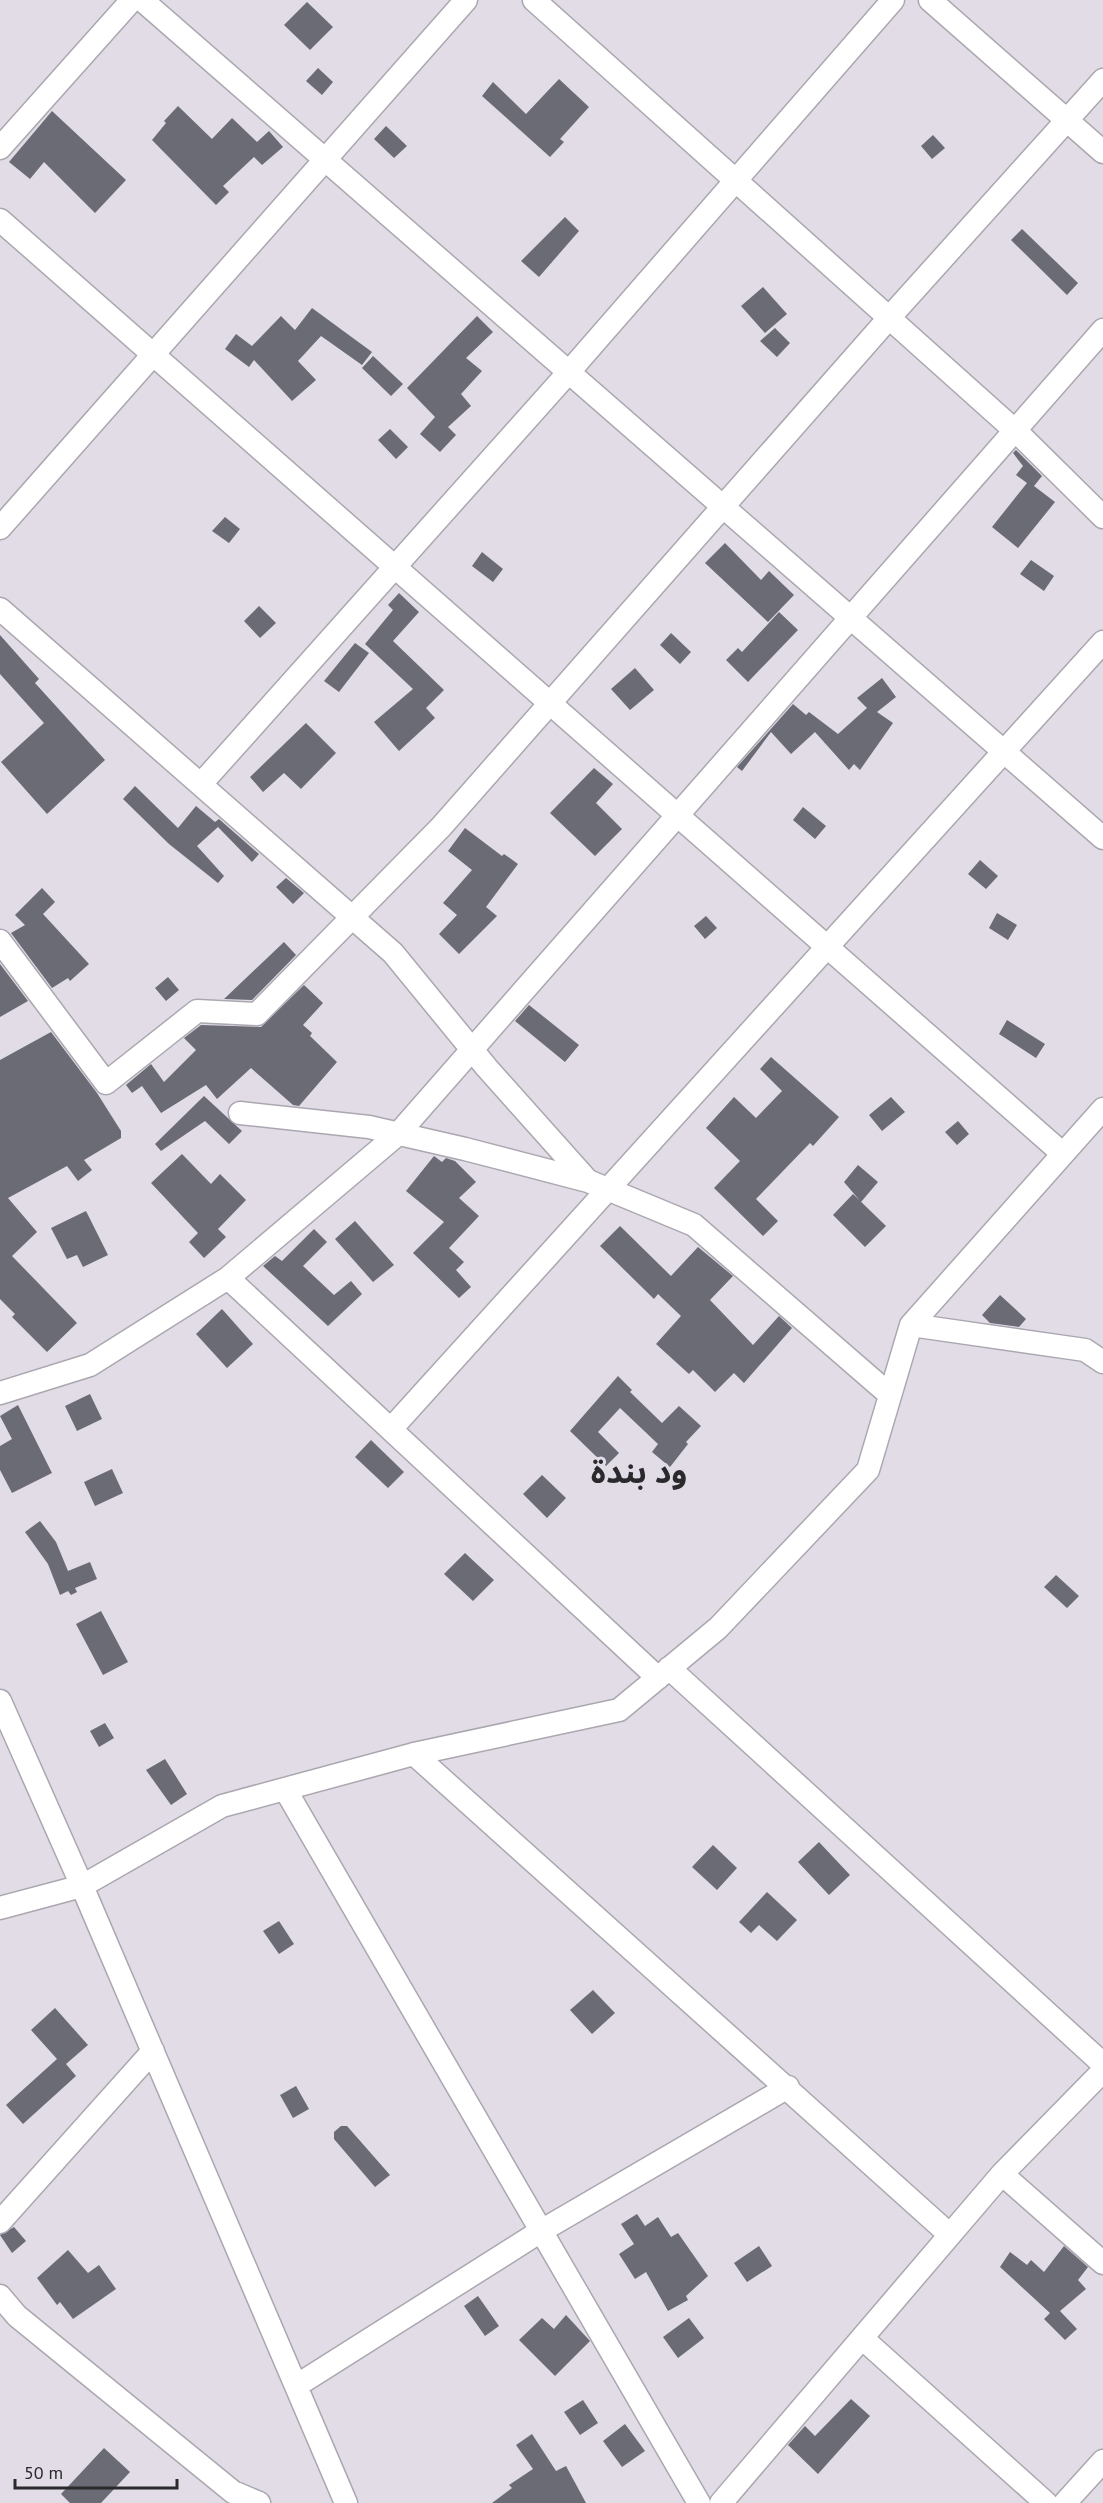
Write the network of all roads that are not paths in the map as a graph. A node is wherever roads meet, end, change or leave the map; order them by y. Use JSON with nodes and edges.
{"nodes":[{"id":1,"x":132,"y":0,"type":"edge"},
{"id":2,"x":142,"y":0,"type":"edge"},
{"id":3,"x":466,"y":0,"type":"edge"},
{"id":4,"x":534,"y":0,"type":"edge"},
{"id":5,"x":893,"y":0,"type":"edge"},
{"id":6,"x":930,"y":0,"type":"edge"},
{"id":7,"x":1103,"y":81,"type":"edge"},
{"id":8,"x":1067,"y":120,"type":"junction"},
{"id":9,"x":0,"y":148,"type":"edge"},
{"id":10,"x":1103,"y":152,"type":"edge"},
{"id":11,"x":324,"y":161,"type":"junction"},
{"id":12,"x":736,"y":180,"type":"junction"},
{"id":13,"x":0,"y":220,"type":"edge"},
{"id":14,"x":890,"y":318,"type":"junction"},
{"id":15,"x":1103,"y":330,"type":"edge"},
{"id":16,"x":153,"y":354,"type":"junction"},
{"id":17,"x":568,"y":373,"type":"junction"},
{"id":18,"x":1014,"y":429,"type":"junction"},
{"id":19,"x":724,"y":508,"type":"junction"},
{"id":20,"x":1103,"y":516,"type":"edge"},
{"id":21,"x":0,"y":528,"type":"edge"},
{"id":22,"x":395,"y":567,"type":"junction"},
{"id":23,"x":0,"y":609,"type":"edge"},
{"id":24,"x":849,"y":617,"type":"junction"},
{"id":25,"x":1103,"y":642,"type":"edge"},
{"id":26,"x":550,"y":703,"type":"junction"},
{"id":27,"x":1004,"y":752,"type":"junction"},
{"id":28,"x":201,"y":784,"type":"junction"},
{"id":29,"x":677,"y":814,"type":"junction"},
{"id":30,"x":1103,"y":837,"type":"edge"},
{"id":31,"x":353,"y":916,"type":"junction"},
{"id":32,"x":0,"y":941,"type":"edge"},
{"id":33,"x":828,"y":947,"type":"junction"},
{"id":34,"x":472,"y":1049,"type":"junction"},
{"id":35,"x":1103,"y":1109,"type":"edge"},
{"id":36,"x":240,"y":1113,"type":"dead end"},
{"id":37,"x":398,"y":1134,"type":"junction"},
{"id":38,"x":1063,"y":1154,"type":"junction"},
{"id":39,"x":598,"y":1186,"type":"junction"},
{"id":40,"x":228,"y":1278,"type":"junction"},
{"id":41,"x":911,"y":1325,"type":"junction"},
{"id":42,"x":1103,"y":1362,"type":"edge"},
{"id":43,"x":0,"y":1393,"type":"edge"},
{"id":44,"x":890,"y":1395,"type":"junction"},
{"id":45,"x":391,"y":1429,"type":"junction"},
{"id":46,"x":664,"y":1673,"type":"junction"},
{"id":47,"x":0,"y":1701,"type":"edge"},
{"id":48,"x":414,"y":1754,"type":"junction"},
{"id":49,"x":285,"y":1789,"type":"junction"},
{"id":50,"x":82,"y":1886,"type":"junction"},
{"id":51,"x":0,"y":1908,"type":"edge"},
{"id":52,"x":153,"y":2051,"type":"junction"},
{"id":53,"x":1103,"y":2064,"type":"edge"},
{"id":54,"x":1103,"y":2071,"type":"edge"},
{"id":55,"x":788,"y":2087,"type":"junction"},
{"id":56,"x":1002,"y":2174,"type":"junction"},
{"id":57,"x":0,"y":2222,"type":"edge"},
{"id":58,"x":542,"y":2231,"type":"junction"},
{"id":59,"x":950,"y":2235,"type":"junction"},
{"id":60,"x":1103,"y":2263,"type":"edge"},
{"id":61,"x":0,"y":2296,"type":"edge"},
{"id":62,"x":862,"y":2338,"type":"junction"},
{"id":63,"x":296,"y":2386,"type":"junction"},
{"id":64,"x":1103,"y":2461,"type":"edge"},
{"id":65,"x":260,"y":2503,"type":"edge"},
{"id":66,"x":346,"y":2503,"type":"edge"},
{"id":67,"x":699,"y":2503,"type":"edge"},
{"id":68,"x":721,"y":2503,"type":"edge"},
{"id":69,"x":1046,"y":2503,"type":"edge"},
{"id":70,"x":1065,"y":2503,"type":"edge"}],
"edges":[{"from":1,"to":9,"type":"street"},
{"from":2,"to":11,"type":"street"},
{"from":3,"to":11,"type":"street"},
{"from":4,"to":12,"type":"street"},
{"from":5,"to":12,"type":"street"},
{"from":6,"to":8,"type":"street"},
{"from":7,"to":8,"type":"street"},
{"from":8,"to":10,"type":"street"},
{"from":8,"to":14,"type":"street"},
{"from":11,"to":16,"type":"street"},
{"from":11,"to":17,"type":"street"},
{"from":12,"to":14,"type":"street"},
{"from":12,"to":17,"type":"street"},
{"from":13,"to":16,"type":"street"},
{"from":14,"to":18,"type":"street"},
{"from":14,"to":19,"type":"street"},
{"from":15,"to":18,"type":"street"},
{"from":16,"to":21,"type":"street"},
{"from":16,"to":22,"type":"street"},
{"from":17,"to":19,"type":"street"},
{"from":17,"to":22,"type":"street"},
{"from":18,"to":20,"type":"street"},
{"from":18,"to":24,"type":"street"},
{"from":19,"to":24,"type":"street"},
{"from":19,"to":26,"type":"street"},
{"from":22,"to":26,"type":"street"},
{"from":22,"to":28,"type":"street"},
{"from":23,"to":28,"type":"street"},
{"from":24,"to":27,"type":"street"},
{"from":24,"to":29,"type":"street"},
{"from":25,"to":27,"type":"street"},
{"from":26,"to":29,"type":"street"},
{"from":26,"to":31,"type":"street"},
{"from":27,"to":30,"type":"street"},
{"from":27,"to":33,"type":"street"},
{"from":28,"to":31,"type":"street"},
{"from":29,"to":33,"type":"street"},
{"from":29,"to":34,"type":"street"},
{"from":31,"to":32,"type":"street"},
{"from":31,"to":34,"type":"street"},
{"from":33,"to":38,"type":"street"},
{"from":33,"to":39,"type":"street"},
{"from":34,"to":37,"type":"street"},
{"from":34,"to":39,"type":"street"},
{"from":35,"to":38,"type":"street"},
{"from":36,"to":37,"type":"street"},
{"from":37,"to":39,"type":"street"},
{"from":37,"to":40,"type":"street"},
{"from":38,"to":41,"type":"street"},
{"from":39,"to":44,"type":"street"},
{"from":39,"to":45,"type":"street"},
{"from":40,"to":43,"type":"street"},
{"from":40,"to":45,"type":"street"},
{"from":41,"to":42,"type":"street"},
{"from":41,"to":44,"type":"street"},
{"from":44,"to":46,"type":"street"},
{"from":45,"to":46,"type":"street"},
{"from":46,"to":48,"type":"street"},
{"from":46,"to":53,"type":"street"},
{"from":47,"to":50,"type":"street"},
{"from":48,"to":49,"type":"street"},
{"from":48,"to":55,"type":"street"},
{"from":49,"to":50,"type":"street"},
{"from":49,"to":58,"type":"street"},
{"from":50,"to":51,"type":"street"},
{"from":50,"to":52,"type":"street"},
{"from":52,"to":57,"type":"street"},
{"from":52,"to":63,"type":"street"},
{"from":54,"to":56,"type":"street"},
{"from":55,"to":58,"type":"street"},
{"from":55,"to":59,"type":"street"},
{"from":56,"to":59,"type":"street"},
{"from":56,"to":60,"type":"street"},
{"from":58,"to":63,"type":"street"},
{"from":58,"to":67,"type":"street"},
{"from":59,"to":62,"type":"street"},
{"from":61,"to":65,"type":"street"},
{"from":62,"to":68,"type":"street"},
{"from":62,"to":69,"type":"street"},
{"from":63,"to":66,"type":"street"},
{"from":64,"to":70,"type":"street"}]}
